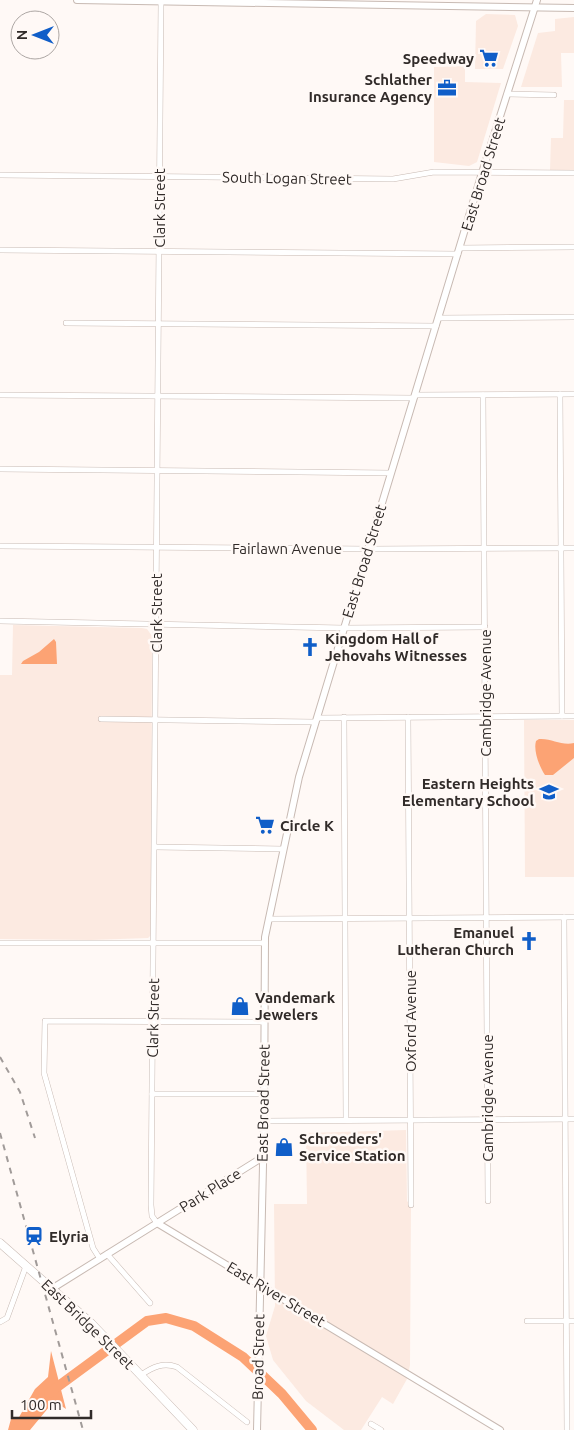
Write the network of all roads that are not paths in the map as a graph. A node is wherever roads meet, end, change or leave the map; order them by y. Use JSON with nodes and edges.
{"nodes":[{"id":1,"x":77,"y":0,"type":"edge"},
{"id":2,"x":161,"y":2,"type":"junction"},
{"id":3,"x":536,"y":4,"type":"edge"},
{"id":4,"x":574,"y":8,"type":"edge"},
{"id":5,"x":507,"y":94,"type":"junction"},
{"id":6,"x":554,"y":94,"type":"dead end"},
{"id":7,"x":482,"y":173,"type":"junction"},
{"id":8,"x":574,"y":173,"type":"edge"},
{"id":9,"x":0,"y":175,"type":"edge"},
{"id":10,"x":160,"y":176,"type":"junction"},
{"id":11,"x":574,"y":248,"type":"edge"},
{"id":12,"x":0,"y":250,"type":"edge"},
{"id":13,"x":459,"y":251,"type":"junction"},
{"id":14,"x":159,"y":252,"type":"junction"},
{"id":15,"x":574,"y":317,"type":"edge"},
{"id":16,"x":438,"y":318,"type":"junction"},
{"id":17,"x":66,"y":323,"type":"dead end"},
{"id":18,"x":158,"y":324,"type":"junction"},
{"id":19,"x":436,"y":326,"type":"junction"},
{"id":20,"x":0,"y":394,"type":"edge"},
{"id":21,"x":483,"y":394,"type":"junction"},
{"id":22,"x":560,"y":394,"type":"junction"},
{"id":23,"x":574,"y":394,"type":"edge"},
{"id":24,"x":158,"y":396,"type":"junction"},
{"id":25,"x":414,"y":396,"type":"junction"},
{"id":26,"x":0,"y":469,"type":"edge"},
{"id":27,"x":157,"y":470,"type":"junction"},
{"id":28,"x":391,"y":472,"type":"junction"},
{"id":29,"x":0,"y":546,"type":"edge"},
{"id":30,"x":157,"y":547,"type":"junction"},
{"id":31,"x":484,"y":548,"type":"junction"},
{"id":32,"x":561,"y":548,"type":"junction"},
{"id":33,"x":574,"y":548,"type":"edge"},
{"id":34,"x":368,"y":549,"type":"junction"},
{"id":35,"x":0,"y":621,"type":"edge"},
{"id":36,"x":156,"y":624,"type":"junction"},
{"id":37,"x":485,"y":627,"type":"junction"},
{"id":38,"x":344,"y":628,"type":"junction"},
{"id":39,"x":485,"y":716,"type":"junction"},
{"id":40,"x":562,"y":716,"type":"junction"},
{"id":41,"x":574,"y":716,"type":"edge"},
{"id":42,"x":344,"y":717,"type":"junction"},
{"id":43,"x":408,"y":717,"type":"junction"},
{"id":44,"x":101,"y":719,"type":"dead end"},
{"id":45,"x":156,"y":720,"type":"junction"},
{"id":46,"x":316,"y":720,"type":"junction"},
{"id":47,"x":155,"y":847,"type":"junction"},
{"id":48,"x":283,"y":849,"type":"junction"},
{"id":49,"x":564,"y":917,"type":"junction"},
{"id":50,"x":574,"y":917,"type":"edge"},
{"id":51,"x":410,"y":918,"type":"junction"},
{"id":52,"x":486,"y":918,"type":"junction"},
{"id":53,"x":269,"y":919,"type":"junction"},
{"id":54,"x":345,"y":919,"type":"junction"},
{"id":55,"x":0,"y":943,"type":"edge"},
{"id":56,"x":154,"y":943,"type":"junction"},
{"id":57,"x":265,"y":943,"type":"junction"},
{"id":58,"x":153,"y":1020,"type":"junction"},
{"id":59,"x":264,"y":1022,"type":"junction"},
{"id":60,"x":152,"y":1094,"type":"junction"},
{"id":61,"x":264,"y":1094,"type":"junction"},
{"id":62,"x":565,"y":1119,"type":"junction"},
{"id":63,"x":574,"y":1119,"type":"edge"},
{"id":64,"x":346,"y":1120,"type":"junction"},
{"id":65,"x":411,"y":1120,"type":"junction"},
{"id":66,"x":488,"y":1120,"type":"junction"},
{"id":67,"x":264,"y":1121,"type":"junction"},
{"id":68,"x":263,"y":1157,"type":"junction"},
{"id":69,"x":488,"y":1201,"type":"dead end"},
{"id":70,"x":411,"y":1205,"type":"dead end"},
{"id":71,"x":157,"y":1223,"type":"junction"},
{"id":72,"x":0,"y":1243,"type":"edge"},
{"id":73,"x":108,"y":1254,"type":"junction"},
{"id":74,"x":100,"y":1259,"type":"junction"},
{"id":75,"x":26,"y":1266,"type":"junction"},
{"id":76,"x":260,"y":1285,"type":"junction"},
{"id":77,"x":53,"y":1288,"type":"junction"},
{"id":78,"x":150,"y":1303,"type":"dead end"},
{"id":79,"x":574,"y":1320,"type":"edge"},
{"id":80,"x":528,"y":1321,"type":"dead end"},
{"id":81,"x":566,"y":1321,"type":"junction"},
{"id":82,"x":0,"y":1322,"type":"edge"},
{"id":83,"x":141,"y":1375,"type":"junction"},
{"id":84,"x":247,"y":1422,"type":"dead end"},
{"id":85,"x":371,"y":1424,"type":"dead end"},
{"id":86,"x":193,"y":1430,"type":"edge"},
{"id":87,"x":257,"y":1430,"type":"edge"},
{"id":88,"x":381,"y":1430,"type":"edge"},
{"id":89,"x":498,"y":1430,"type":"edge"},
{"id":90,"x":567,"y":1430,"type":"edge"}],
"edges":[{"from":1,"to":2,"type":"street"},
{"from":2,"to":3,"type":"street"},
{"from":2,"to":10,"type":"street","name":"Clark Street"},
{"from":3,"to":4,"type":"street"},
{"from":3,"to":5,"type":"street","name":"East Broad Street"},
{"from":5,"to":6,"type":"street"},
{"from":5,"to":7,"type":"street","name":"East Broad Street"},
{"from":7,"to":8,"type":"street","name":"South Logan Street"},
{"from":7,"to":10,"type":"street","name":"South Logan Street"},
{"from":7,"to":13,"type":"street","name":"East Broad Street"},
{"from":9,"to":10,"type":"street","name":"South Logan Street"},
{"from":10,"to":14,"type":"street","name":"Clark Street"},
{"from":11,"to":13,"type":"street"},
{"from":12,"to":14,"type":"street"},
{"from":13,"to":14,"type":"street"},
{"from":13,"to":16,"type":"street","name":"East Broad Street"},
{"from":14,"to":18,"type":"street","name":"Clark Street"},
{"from":15,"to":16,"type":"street"},
{"from":16,"to":19,"type":"street","name":"East Broad Street"},
{"from":17,"to":18,"type":"street"},
{"from":18,"to":19,"type":"street"},
{"from":18,"to":24,"type":"street","name":"Clark Street"},
{"from":19,"to":25,"type":"street","name":"East Broad Street"},
{"from":20,"to":24,"type":"street"},
{"from":21,"to":22,"type":"street"},
{"from":21,"to":25,"type":"street"},
{"from":21,"to":31,"type":"street","name":"Cambridge Avenue"},
{"from":22,"to":23,"type":"street"},
{"from":22,"to":32,"type":"street"},
{"from":24,"to":25,"type":"street"},
{"from":24,"to":27,"type":"street","name":"Clark Street"},
{"from":25,"to":28,"type":"street","name":"East Broad Street"},
{"from":26,"to":27,"type":"street"},
{"from":27,"to":28,"type":"street"},
{"from":27,"to":30,"type":"street","name":"Clark Street"},
{"from":28,"to":34,"type":"street","name":"East Broad Street"},
{"from":29,"to":30,"type":"street","name":"Fairlawn Avenue"},
{"from":30,"to":34,"type":"street","name":"Fairlawn Avenue"},
{"from":30,"to":36,"type":"street","name":"Clark Street"},
{"from":31,"to":32,"type":"street","name":"Fairlawn Avenue"},
{"from":31,"to":34,"type":"street","name":"Fairlawn Avenue"},
{"from":31,"to":37,"type":"street","name":"Cambridge Avenue"},
{"from":32,"to":33,"type":"street","name":"Fairlawn Avenue"},
{"from":32,"to":40,"type":"street"},
{"from":34,"to":38,"type":"street","name":"East Broad Street"},
{"from":35,"to":36,"type":"street"},
{"from":36,"to":38,"type":"street"},
{"from":36,"to":45,"type":"street","name":"Clark Street"},
{"from":37,"to":38,"type":"street"},
{"from":37,"to":39,"type":"street","name":"Cambridge Avenue"},
{"from":38,"to":46,"type":"street","name":"East Broad Street"},
{"from":39,"to":40,"type":"street"},
{"from":39,"to":43,"type":"street"},
{"from":39,"to":52,"type":"street","name":"Cambridge Avenue"},
{"from":40,"to":41,"type":"street"},
{"from":42,"to":43,"type":"street"},
{"from":42,"to":46,"type":"street"},
{"from":42,"to":54,"type":"street"},
{"from":43,"to":51,"type":"street","name":"Oxford Avenue"},
{"from":44,"to":45,"type":"street"},
{"from":45,"to":46,"type":"street"},
{"from":45,"to":47,"type":"street","name":"Clark Street"},
{"from":46,"to":48,"type":"street","name":"East Broad Street"},
{"from":47,"to":48,"type":"street"},
{"from":47,"to":56,"type":"street","name":"Clark Street"},
{"from":48,"to":53,"type":"street","name":"East Broad Street"},
{"from":49,"to":50,"type":"street"},
{"from":49,"to":52,"type":"street"},
{"from":49,"to":62,"type":"street"},
{"from":51,"to":52,"type":"street"},
{"from":51,"to":54,"type":"street"},
{"from":51,"to":65,"type":"street","name":"Oxford Avenue"},
{"from":52,"to":66,"type":"street","name":"Cambridge Avenue"},
{"from":53,"to":54,"type":"street"},
{"from":53,"to":57,"type":"street","name":"East Broad Street"},
{"from":54,"to":64,"type":"street"},
{"from":55,"to":56,"type":"street"},
{"from":56,"to":57,"type":"street"},
{"from":56,"to":58,"type":"street","name":"Clark Street"},
{"from":57,"to":59,"type":"street","name":"East Broad Street"},
{"from":58,"to":59,"type":"street"},
{"from":58,"to":60,"type":"street","name":"Clark Street"},
{"from":58,"to":74,"type":"street"},
{"from":59,"to":61,"type":"street","name":"East Broad Street"},
{"from":60,"to":61,"type":"street"},
{"from":60,"to":71,"type":"street","name":"Clark Street"},
{"from":61,"to":67,"type":"street","name":"East Broad Street"},
{"from":62,"to":63,"type":"street"},
{"from":62,"to":66,"type":"street"},
{"from":62,"to":81,"type":"street"},
{"from":64,"to":65,"type":"street"},
{"from":64,"to":67,"type":"street"},
{"from":65,"to":66,"type":"street"},
{"from":65,"to":70,"type":"street","name":"Oxford Avenue"},
{"from":66,"to":69,"type":"street","name":"Cambridge Avenue"},
{"from":67,"to":68,"type":"street","name":"East Broad Street"},
{"from":68,"to":71,"type":"street","name":"Park Place"},
{"from":68,"to":76,"type":"street","name":"East Broad Street"},
{"from":71,"to":73,"type":"street"},
{"from":71,"to":76,"type":"street","name":"East River Street"},
{"from":72,"to":75,"type":"main road","name":"East Bridge Street"},
{"from":73,"to":74,"type":"street"},
{"from":73,"to":78,"type":"street"},
{"from":74,"to":77,"type":"street"},
{"from":75,"to":77,"type":"main road","name":"East Bridge Street"},
{"from":75,"to":82,"type":"street"},
{"from":76,"to":87,"type":"street","name":"Broad Street"},
{"from":76,"to":89,"type":"street","name":"East River Street"},
{"from":77,"to":83,"type":"main road","name":"East Bridge Street"},
{"from":79,"to":81,"type":"street"},
{"from":80,"to":81,"type":"street"},
{"from":81,"to":90,"type":"street"},
{"from":83,"to":84,"type":"street"},
{"from":83,"to":86,"type":"main road","name":"East Bridge Street"},
{"from":85,"to":88,"type":"street"}]}
